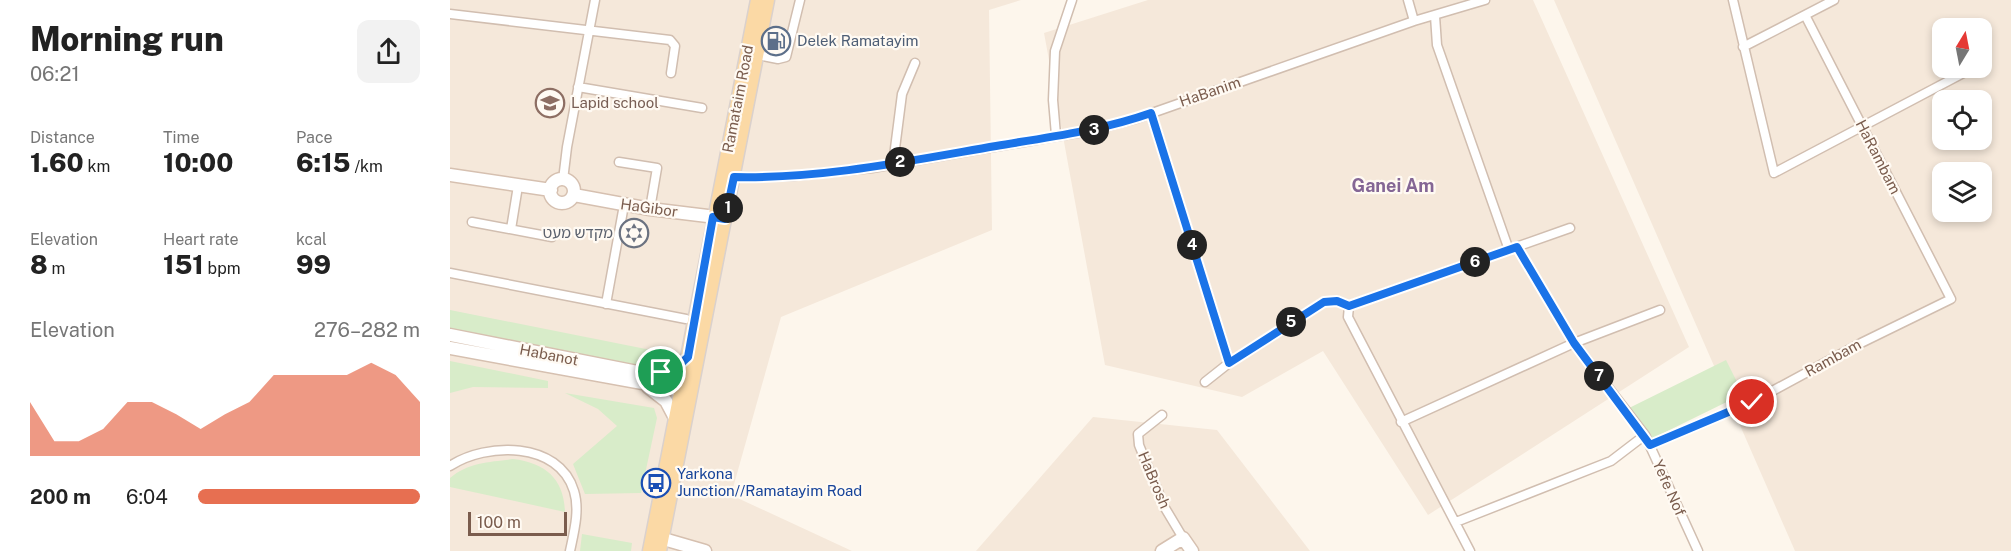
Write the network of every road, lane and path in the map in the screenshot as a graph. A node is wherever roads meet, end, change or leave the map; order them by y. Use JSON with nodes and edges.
{"nodes":[{"id":1,"x":595,"y":0,"type":"edge"},
{"id":2,"x":757,"y":0,"type":"edge"},
{"id":3,"x":768,"y":0,"type":"edge"},
{"id":4,"x":800,"y":0,"type":"edge"},
{"id":5,"x":1072,"y":0,"type":"edge"},
{"id":6,"x":1408,"y":0,"type":"edge"},
{"id":7,"x":1485,"y":0,"type":"edge"},
{"id":8,"x":1733,"y":0,"type":"edge"},
{"id":9,"x":1834,"y":0,"type":"edge"},
{"id":10,"x":450,"y":14,"type":"edge"},
{"id":11,"x":1805,"y":15,"type":"junction"},
{"id":12,"x":1435,"y":16,"type":"junction"},
{"id":13,"x":1414,"y":21,"type":"junction"},
{"id":14,"x":589,"y":30,"type":"junction"},
{"id":15,"x":1743,"y":47,"type":"junction"},
{"id":16,"x":753,"y":54,"type":"junction"},
{"id":17,"x":915,"y":63,"type":"dead end"},
{"id":18,"x":671,"y":73,"type":"dead end"},
{"id":19,"x":1955,"y":78,"type":"edge"},
{"id":20,"x":578,"y":87,"type":"junction"},
{"id":21,"x":702,"y":108,"type":"dead end"},
{"id":22,"x":1151,"y":113,"type":"junction"},
{"id":23,"x":1863,"y":126,"type":"junction"},
{"id":24,"x":1056,"y":135,"type":"junction"},
{"id":25,"x":619,"y":162,"type":"dead end"},
{"id":26,"x":893,"y":164,"type":"junction"},
{"id":27,"x":450,"y":176,"type":"edge"},
{"id":28,"x":728,"y":176,"type":"junction"},
{"id":29,"x":563,"y":180,"type":"junction"},
{"id":30,"x":519,"y":186,"type":"junction"},
{"id":31,"x":551,"y":190,"type":"junction"},
{"id":32,"x":574,"y":195,"type":"junction"},
{"id":33,"x":624,"y":205,"type":"junction"},
{"id":34,"x":650,"y":210,"type":"junction"},
{"id":35,"x":719,"y":218,"type":"junction"},
{"id":36,"x":472,"y":222,"type":"dead end"},
{"id":37,"x":1570,"y":228,"type":"dead end"},
{"id":38,"x":511,"y":230,"type":"junction"},
{"id":39,"x":552,"y":237,"type":"dead end"},
{"id":40,"x":1513,"y":249,"type":"junction"},
{"id":41,"x":450,"y":273,"type":"edge"},
{"id":42,"x":1951,"y":299,"type":"joint"},
{"id":43,"x":606,"y":304,"type":"junction"},
{"id":44,"x":1349,"y":306,"type":"junction"},
{"id":45,"x":1660,"y":310,"type":"dead end"},
{"id":46,"x":686,"y":319,"type":"dead end"},
{"id":47,"x":450,"y":335,"type":"edge"},
{"id":48,"x":1574,"y":343,"type":"junction"},
{"id":49,"x":450,"y":348,"type":"edge"},
{"id":50,"x":688,"y":357,"type":"junction"},
{"id":51,"x":1229,"y":363,"type":"junction"},
{"id":52,"x":643,"y":378,"type":"junction"},
{"id":53,"x":1205,"y":382,"type":"dead end"},
{"id":54,"x":685,"y":386,"type":"junction"},
{"id":55,"x":1162,"y":415,"type":"dead end"},
{"id":56,"x":675,"y":418,"type":"junction"},
{"id":57,"x":1401,"y":422,"type":"junction"},
{"id":58,"x":1645,"y":435,"type":"junction"},
{"id":59,"x":1650,"y":445,"type":"junction"},
{"id":60,"x":450,"y":466,"type":"edge"},
{"id":61,"x":1456,"y":522,"type":"junction"},
{"id":62,"x":1183,"y":538,"type":"junction"},
{"id":63,"x":657,"y":546,"type":"edge"},
{"id":64,"x":570,"y":551,"type":"edge"},
{"id":65,"x":682,"y":551,"type":"edge"},
{"id":66,"x":705,"y":551,"type":"edge"},
{"id":67,"x":1162,"y":551,"type":"edge"},
{"id":68,"x":1192,"y":551,"type":"edge"},
{"id":69,"x":1470,"y":551,"type":"edge"},
{"id":70,"x":1698,"y":551,"type":"edge"}],
"edges":[{"from":1,"to":14,"type":"street"},
{"from":2,"to":16,"type":"main road","name":"Ramataim Road"},
{"from":3,"to":16,"type":"main road","name":"Ramataim Road"},
{"from":4,"to":16,"type":"street"},
{"from":5,"to":24,"type":"street"},
{"from":6,"to":13,"type":"street"},
{"from":7,"to":12,"type":"street","name":"HaBanim"},
{"from":8,"to":15,"type":"street"},
{"from":9,"to":11,"type":"street"},
{"from":10,"to":14,"type":"street"},
{"from":11,"to":15,"type":"street"},
{"from":11,"to":23,"type":"street","name":"HaRambam"},
{"from":12,"to":13,"type":"street","name":"HaBanim"},
{"from":12,"to":40,"type":"street","name":"Yefe Nof"},
{"from":13,"to":22,"type":"street","name":"HaBanim"},
{"from":14,"to":18,"type":"street"},
{"from":14,"to":20,"type":"street"},
{"from":15,"to":23,"type":"street"},
{"from":16,"to":28,"type":"main road","name":"Ramataim Road"},
{"from":17,"to":26,"type":"street"},
{"from":19,"to":23,"type":"street"},
{"from":20,"to":21,"type":"street"},
{"from":20,"to":29,"type":"street"},
{"from":22,"to":24,"type":"street","name":"HaBanim"},
{"from":22,"to":51,"type":"street"},
{"from":23,"to":42,"type":"street","name":"HaRambam"},
{"from":24,"to":26,"type":"street","name":"HaBanim"},
{"from":25,"to":34,"type":"street"},
{"from":26,"to":28,"type":"street","name":"HaBanim"},
{"from":27,"to":30,"type":"street"},
{"from":28,"to":35,"type":"main road","name":"Ramataim Road"},
{"from":29,"to":31,"type":"street"},
{"from":29,"to":32,"type":"street"},
{"from":30,"to":31,"type":"street"},
{"from":30,"to":38,"type":"street"},
{"from":31,"to":32,"type":"street"},
{"from":32,"to":33,"type":"street","name":"HaGibor"},
{"from":33,"to":34,"type":"street","name":"HaGibor"},
{"from":33,"to":43,"type":"street"},
{"from":34,"to":35,"type":"street","name":"HaGibor"},
{"from":35,"to":50,"type":"main road","name":"Ramataim Road"},
{"from":35,"to":54,"type":"main road","name":"Ramataim Road"},
{"from":36,"to":38,"type":"street"},
{"from":37,"to":40,"type":"street"},
{"from":38,"to":39,"type":"street"},
{"from":40,"to":44,"type":"street"},
{"from":40,"to":48,"type":"street","name":"Yefe Nof"},
{"from":41,"to":43,"type":"street"},
{"from":42,"to":59,"type":"street","name":"Rambam"},
{"from":43,"to":46,"type":"street"},
{"from":44,"to":51,"type":"street"},
{"from":44,"to":57,"type":"street"},
{"from":45,"to":48,"type":"street"},
{"from":47,"to":52,"type":"street","name":"Habanot"},
{"from":48,"to":57,"type":"street"},
{"from":48,"to":58,"type":"street","name":"Yefe Nof"},
{"from":49,"to":52,"type":"street","name":"Habanot"},
{"from":50,"to":52,"type":"street","name":"Habanot"},
{"from":50,"to":54,"type":"main road","name":"Ramataim Road"},
{"from":51,"to":53,"type":"street"},
{"from":52,"to":54,"type":"street","name":"Habanot"},
{"from":52,"to":56,"type":"street","name":"Habanot"},
{"from":54,"to":56,"type":"main road","name":"Ramataim Road"},
{"from":54,"to":63,"type":"main road","name":"Ramataim Road"},
{"from":55,"to":62,"type":"street","name":"HaBrosh"},
{"from":56,"to":63,"type":"main road","name":"Ramataim Road"},
{"from":57,"to":61,"type":"street"},
{"from":58,"to":59,"type":"street","name":"Yefe Nof"},
{"from":58,"to":61,"type":"street"},
{"from":59,"to":70,"type":"street","name":"Yefe Nof"},
{"from":60,"to":64,"type":"street"},
{"from":61,"to":69,"type":"street"},
{"from":62,"to":67,"type":"street"},
{"from":62,"to":68,"type":"street","name":"HaBrosh"},
{"from":63,"to":65,"type":"street"},
{"from":63,"to":66,"type":"street"}]}
